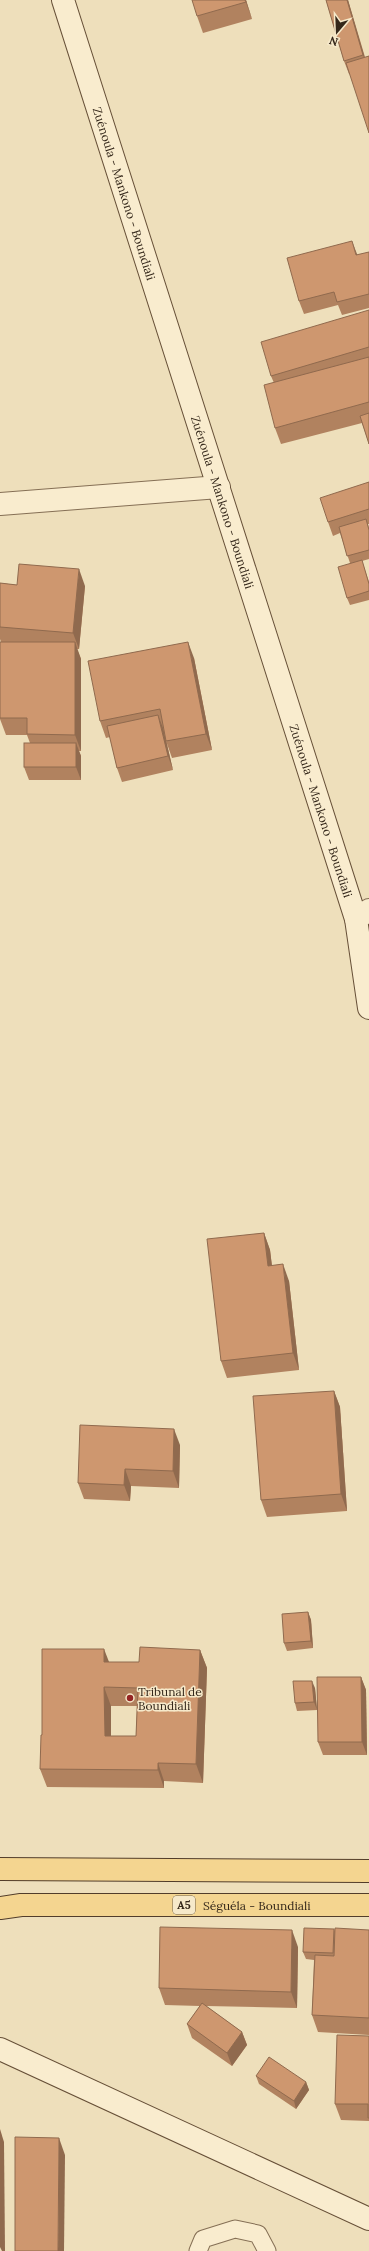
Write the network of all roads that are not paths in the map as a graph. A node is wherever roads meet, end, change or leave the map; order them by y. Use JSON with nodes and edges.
{"nodes":[{"id":1,"x":64,"y":0,"type":"edge"},
{"id":2,"x":218,"y":487,"type":"junction"},
{"id":3,"x":0,"y":504,"type":"edge"},
{"id":4,"x":362,"y":915,"type":"edge"},
{"id":5,"x":369,"y":1008,"type":"edge"},
{"id":6,"x":0,"y":1870,"type":"edge"},
{"id":7,"x":369,"y":1871,"type":"edge"},
{"id":8,"x":369,"y":1905,"type":"edge"},
{"id":9,"x":0,"y":1908,"type":"edge"},
{"id":10,"x":0,"y":2049,"type":"edge"},
{"id":11,"x":369,"y":2219,"type":"edge"},
{"id":12,"x":198,"y":2251,"type":"edge"},
{"id":13,"x":267,"y":2251,"type":"edge"}],
"edges":[{"from":1,"to":2,"type":"main road","name":"Zuénoula - Mankono - Boundiali"},
{"from":2,"to":3,"type":"main road"},
{"from":2,"to":4,"type":"main road","name":"Zuénoula - Mankono - Boundiali"},
{"from":4,"to":5,"type":"main road","name":"Zuénoula - Mankono - Boundiali"},
{"from":6,"to":7,"type":"main road"},
{"from":8,"to":9,"type":"main road","name":"Séguéla - Boundiali","number":"A5"},
{"from":10,"to":11,"type":"main road"},
{"from":12,"to":13,"type":"lane"}]}
